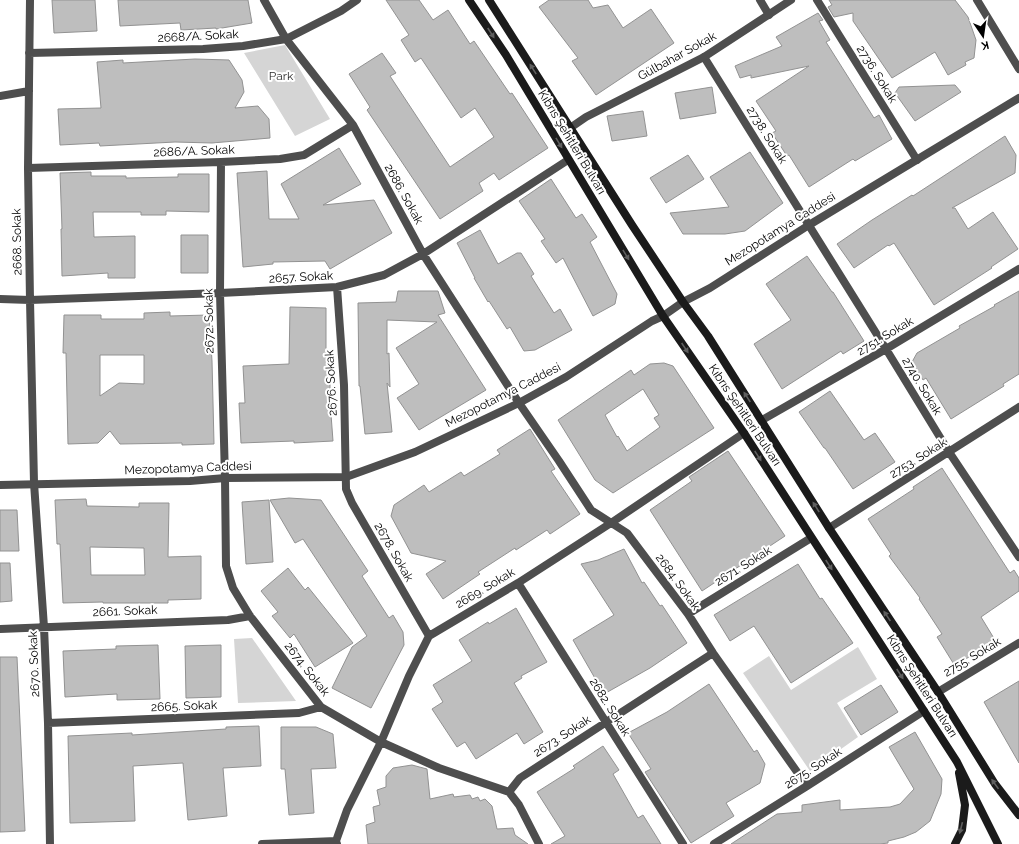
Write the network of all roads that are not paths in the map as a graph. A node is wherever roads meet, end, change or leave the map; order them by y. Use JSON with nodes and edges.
{"nodes":[{"id":1,"x":30,"y":0,"type":"edge"},
{"id":2,"x":264,"y":0,"type":"edge"},
{"id":3,"x":357,"y":0,"type":"edge"},
{"id":4,"x":469,"y":0,"type":"edge"},
{"id":5,"x":489,"y":0,"type":"edge"},
{"id":6,"x":760,"y":0,"type":"edge"},
{"id":7,"x":791,"y":0,"type":"edge"},
{"id":8,"x":817,"y":0,"type":"edge"},
{"id":9,"x":977,"y":0,"type":"edge"},
{"id":10,"x":769,"y":15,"type":"junction"},
{"id":11,"x":286,"y":38,"type":"junction"},
{"id":12,"x":29,"y":52,"type":"junction"},
{"id":13,"x":704,"y":57,"type":"junction"},
{"id":14,"x":1019,"y":69,"type":"edge"},
{"id":15,"x":29,"y":91,"type":"junction"},
{"id":16,"x":0,"y":96,"type":"edge"},
{"id":17,"x":1019,"y":98,"type":"edge"},
{"id":18,"x":353,"y":125,"type":"junction"},
{"id":19,"x":570,"y":128,"type":"junction"},
{"id":20,"x":568,"y":160,"type":"junction"},
{"id":21,"x":917,"y":160,"type":"junction"},
{"id":22,"x":221,"y":162,"type":"junction"},
{"id":23,"x":28,"y":168,"type":"junction"},
{"id":24,"x":809,"y":225,"type":"junction"},
{"id":25,"x":423,"y":254,"type":"junction"},
{"id":26,"x":1019,"y":270,"type":"edge"},
{"id":27,"x":337,"y":288,"type":"junction"},
{"id":28,"x":220,"y":293,"type":"junction"},
{"id":29,"x":0,"y":299,"type":"edge"},
{"id":30,"x":30,"y":300,"type":"junction"},
{"id":31,"x":683,"y":302,"type":"junction"},
{"id":32,"x":664,"y":316,"type":"junction"},
{"id":33,"x":886,"y":349,"type":"junction"},
{"id":34,"x":519,"y":403,"type":"junction"},
{"id":35,"x":1019,"y":407,"type":"edge"},
{"id":36,"x":762,"y":420,"type":"junction"},
{"id":37,"x":744,"y":433,"type":"junction"},
{"id":38,"x":949,"y":452,"type":"junction"},
{"id":39,"x":346,"y":477,"type":"junction"},
{"id":40,"x":225,"y":478,"type":"junction"},
{"id":41,"x":34,"y":483,"type":"junction"},
{"id":42,"x":0,"y":484,"type":"edge"},
{"id":43,"x":611,"y":523,"type":"junction"},
{"id":44,"x":829,"y":528,"type":"junction"},
{"id":45,"x":811,"y":538,"type":"junction"},
{"id":46,"x":1019,"y":557,"type":"edge"},
{"id":47,"x":518,"y":583,"type":"junction"},
{"id":48,"x":688,"y":614,"type":"junction"},
{"id":49,"x":250,"y":616,"type":"junction"},
{"id":50,"x":44,"y":627,"type":"junction"},
{"id":51,"x":0,"y":629,"type":"edge"},
{"id":52,"x":429,"y":636,"type":"junction"},
{"id":53,"x":1019,"y":643,"type":"edge"},
{"id":54,"x":713,"y":653,"type":"junction"},
{"id":55,"x":938,"y":692,"type":"junction"},
{"id":56,"x":321,"y":707,"type":"junction"},
{"id":57,"x":924,"y":711,"type":"junction"},
{"id":58,"x":606,"y":722,"type":"junction"},
{"id":59,"x":48,"y":723,"type":"junction"},
{"id":60,"x":381,"y":742,"type":"junction"},
{"id":61,"x":957,"y":762,"type":"junction"},
{"id":62,"x":807,"y":786,"type":"junction"},
{"id":63,"x":509,"y":792,"type":"junction"},
{"id":64,"x":1019,"y":815,"type":"edge"},
{"id":65,"x":336,"y":843,"type":"edge"},
{"id":66,"x":50,"y":844,"type":"edge"},
{"id":67,"x":262,"y":844,"type":"edge"},
{"id":68,"x":539,"y":844,"type":"edge"},
{"id":69,"x":683,"y":844,"type":"edge"},
{"id":70,"x":714,"y":844,"type":"edge"},
{"id":71,"x":955,"y":844,"type":"edge"},
{"id":72,"x":998,"y":844,"type":"edge"}],
"edges":[{"from":1,"to":12,"type":"street","name":"2668. Sokak"},
{"from":2,"to":11,"type":"street","name":"2686. Sokak"},
{"from":3,"to":11,"type":"street","name":"2668/A. Sokak"},
{"from":4,"to":20,"type":"main road","name":"Kıbrıs Şehitleri Bulvarı","one_way":true},
{"from":19,"to":5,"type":"main road","name":"Kıbrıs Şehitleri Bulvarı","one_way":true},
{"from":6,"to":10,"type":"street"},
{"from":7,"to":10,"type":"street","name":"Gülbahar Sokak"},
{"from":8,"to":21,"type":"street","name":"2736. Sokak"},
{"from":9,"to":14,"type":"street"},
{"from":10,"to":13,"type":"street","name":"Gülbahar Sokak"},
{"from":11,"to":12,"type":"street","name":"2668/A. Sokak"},
{"from":11,"to":18,"type":"street","name":"2686. Sokak"},
{"from":12,"to":15,"type":"street","name":"2668. Sokak"},
{"from":13,"to":19,"type":"street","name":"Gülbahar Sokak"},
{"from":13,"to":24,"type":"street","name":"2738. Sokak"},
{"from":15,"to":16,"type":"street"},
{"from":15,"to":23,"type":"street","name":"2668. Sokak"},
{"from":17,"to":21,"type":"street","name":"Mezopotamya Caddesi"},
{"from":18,"to":22,"type":"street","name":"2686/A. Sokak"},
{"from":18,"to":25,"type":"street","name":"2686. Sokak"},
{"from":19,"to":31,"type":"main road","name":"Kıbrıs Şehitleri Bulvarı"},
{"from":20,"to":25,"type":"street","name":"2657. Sokak"},
{"from":20,"to":32,"type":"main road","name":"Kıbrıs Şehitleri Bulvarı","one_way":true},
{"from":21,"to":24,"type":"street","name":"Mezopotamya Caddesi"},
{"from":22,"to":23,"type":"street","name":"2686/A. Sokak"},
{"from":22,"to":28,"type":"street","name":"2672. Sokak"},
{"from":23,"to":30,"type":"street","name":"2668. Sokak"},
{"from":24,"to":31,"type":"street","name":"Mezopotamya Caddesi"},
{"from":24,"to":33,"type":"street","name":"2740. Sokak"},
{"from":25,"to":27,"type":"street","name":"2657. Sokak"},
{"from":25,"to":34,"type":"street","name":"2686. Sokak"},
{"from":26,"to":33,"type":"street","name":"2751. Sokak"},
{"from":27,"to":28,"type":"street","name":"2657. Sokak"},
{"from":27,"to":39,"type":"street","name":"2676. Sokak"},
{"from":28,"to":30,"type":"street","name":"2657. Sokak"},
{"from":28,"to":40,"type":"street","name":"2672. Sokak"},
{"from":29,"to":30,"type":"street","name":"2657. Sokak"},
{"from":30,"to":41,"type":"street","name":"2668. Sokak"},
{"from":31,"to":32,"type":"street","name":"Mezopotamya Caddesi"},
{"from":36,"to":31,"type":"main road","name":"Kıbrıs Şehitleri Bulvarı","one_way":true},
{"from":32,"to":34,"type":"street","name":"Mezopotamya Caddesi"},
{"from":32,"to":37,"type":"main road","name":"Kıbrıs Şehitleri Bulvarı","one_way":true},
{"from":33,"to":36,"type":"street","name":"2751. Sokak"},
{"from":33,"to":38,"type":"street","name":"2740. Sokak"},
{"from":34,"to":39,"type":"street","name":"Mezopotamya Caddesi"},
{"from":34,"to":43,"type":"street","name":"2684. Sokak"},
{"from":35,"to":38,"type":"street","name":"2753. Sokak"},
{"from":44,"to":36,"type":"main road","name":"Kıbrıs Şehitleri Bulvarı","one_way":true},
{"from":37,"to":43,"type":"street","name":"2669. Sokak"},
{"from":37,"to":45,"type":"main road","name":"Kıbrıs Şehitleri Bulvarı","one_way":true},
{"from":38,"to":44,"type":"street","name":"2753. Sokak"},
{"from":38,"to":46,"type":"street","name":"2740. Sokak"},
{"from":39,"to":40,"type":"street","name":"Mezopotamya Caddesi"},
{"from":39,"to":52,"type":"street","name":"2678. Sokak"},
{"from":40,"to":41,"type":"street","name":"Mezopotamya Caddesi"},
{"from":40,"to":49,"type":"street","name":"2674. Sokak"},
{"from":41,"to":42,"type":"street","name":"Mezopotamya Caddesi"},
{"from":41,"to":50,"type":"street","name":"2670. Sokak"},
{"from":43,"to":47,"type":"street","name":"2669. Sokak"},
{"from":43,"to":48,"type":"street","name":"2684. Sokak"},
{"from":55,"to":44,"type":"main road","name":"Kıbrıs Şehitleri Bulvarı","one_way":true},
{"from":45,"to":48,"type":"street","name":"2671. Sokak"},
{"from":45,"to":57,"type":"main road","name":"Kıbrıs Şehitleri Bulvarı","one_way":true},
{"from":47,"to":52,"type":"street","name":"2669. Sokak"},
{"from":47,"to":58,"type":"street","name":"2682. Sokak"},
{"from":48,"to":54,"type":"street","name":"2684. Sokak"},
{"from":49,"to":50,"type":"street","name":"2661. Sokak"},
{"from":49,"to":56,"type":"street","name":"2674. Sokak"},
{"from":50,"to":51,"type":"street","name":"2661. Sokak"},
{"from":50,"to":59,"type":"street","name":"2670. Sokak"},
{"from":52,"to":60,"type":"street"},
{"from":53,"to":55,"type":"street","name":"2755. Sokak"},
{"from":54,"to":58,"type":"street","name":"2673. Sokak"},
{"from":54,"to":62,"type":"street","name":"2684. Sokak"},
{"from":64,"to":55,"type":"main road","name":"Kıbrıs Şehitleri Bulvarı","one_way":true},
{"from":56,"to":59,"type":"street","name":"2665. Sokak"},
{"from":56,"to":60,"type":"street","name":"2674. Sokak"},
{"from":57,"to":61,"type":"main road","name":"Kıbrıs Şehitleri Bulvarı"},
{"from":57,"to":62,"type":"street","name":"2675. Sokak"},
{"from":58,"to":63,"type":"street","name":"2673. Sokak"},
{"from":58,"to":69,"type":"street","name":"2682. Sokak"},
{"from":59,"to":66,"type":"street","name":"2670. Sokak"},
{"from":60,"to":63,"type":"street","name":"2674. Sokak"},
{"from":60,"to":65,"type":"street"},
{"from":61,"to":71,"type":"main road","one_way":true},
{"from":61,"to":72,"type":"main road","name":"Kıbrıs Şehitleri Bulvarı"},
{"from":62,"to":70,"type":"street","name":"2675. Sokak"},
{"from":63,"to":68,"type":"street"},
{"from":65,"to":67,"type":"street"}]}
